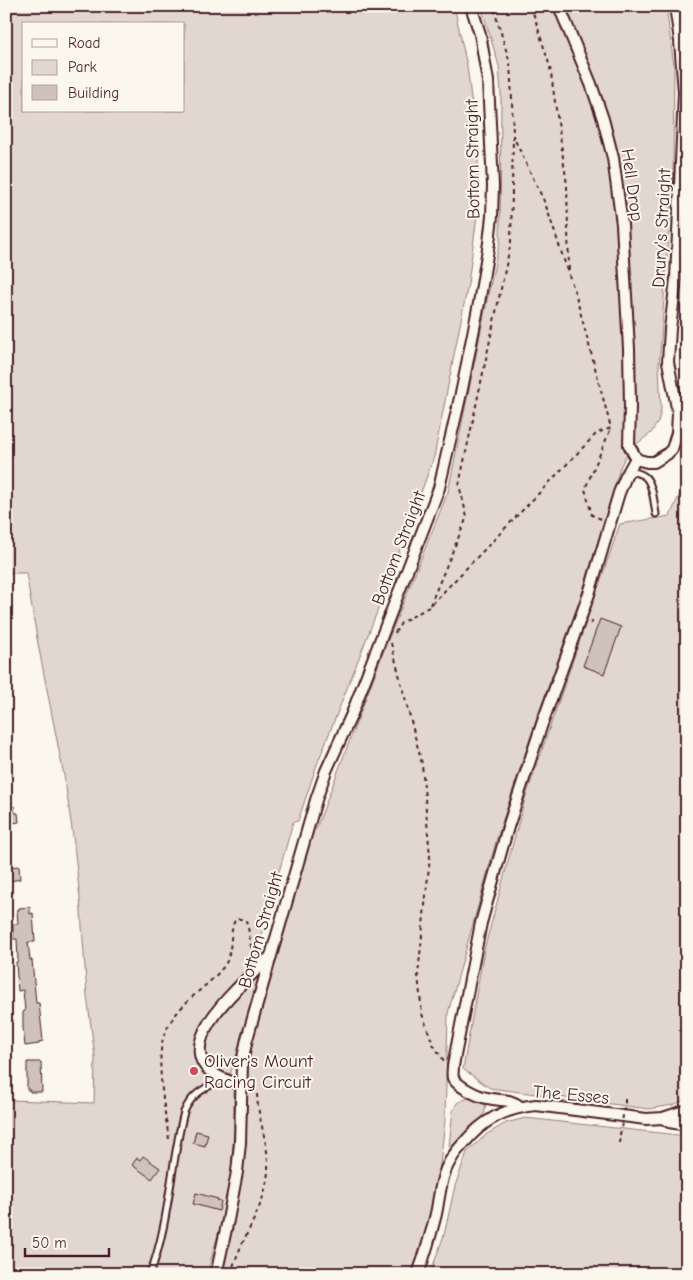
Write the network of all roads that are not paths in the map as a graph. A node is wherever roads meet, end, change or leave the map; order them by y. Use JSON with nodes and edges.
{"nodes":[{"id":1,"x":471,"y":6,"type":"edge"},
{"id":2,"x":559,"y":6,"type":"edge"},
{"id":3,"x":675,"y":6,"type":"edge"},
{"id":4,"x":636,"y":458,"type":"junction"},
{"id":5,"x":629,"y":471,"type":"junction"},
{"id":6,"x":656,"y":514,"type":"dead end"},
{"id":7,"x":270,"y":956,"type":"junction"},
{"id":8,"x":224,"y":1079,"type":"junction"},
{"id":9,"x":241,"y":1085,"type":"junction"},
{"id":10,"x":486,"y":1098,"type":"junction"},
{"id":11,"x":521,"y":1107,"type":"junction"},
{"id":12,"x":687,"y":1110,"type":"edge"},
{"id":13,"x":664,"y":1118,"type":"junction"},
{"id":14,"x":489,"y":1120,"type":"junction"},
{"id":15,"x":686,"y":1130,"type":"edge"},
{"id":16,"x":150,"y":1274,"type":"edge"},
{"id":17,"x":215,"y":1274,"type":"edge"},
{"id":18,"x":418,"y":1274,"type":"edge"}],
"edges":[{"from":1,"to":7,"type":"street","name":"Bottom Straight"},
{"from":2,"to":4,"type":"street","name":"Hell Drop"},
{"from":3,"to":4,"type":"street","name":"Drury's Straight"},
{"from":4,"to":5,"type":"street"},
{"from":5,"to":6,"type":"lane"},
{"from":5,"to":10,"type":"street"},
{"from":7,"to":8,"type":"street"},
{"from":7,"to":9,"type":"street","name":"Bottom Straight"},
{"from":8,"to":9,"type":"street"},
{"from":8,"to":16,"type":"lane"},
{"from":9,"to":17,"type":"street","name":"Bottom Straight"},
{"from":10,"to":11,"type":"street"},
{"from":10,"to":14,"type":"street"},
{"from":11,"to":13,"type":"street","name":"The Esses"},
{"from":11,"to":14,"type":"street","name":"The Esses"},
{"from":12,"to":13,"type":"street","name":"The Esses"},
{"from":13,"to":15,"type":"street"},
{"from":14,"to":18,"type":"street","name":"The Esses"}]}
